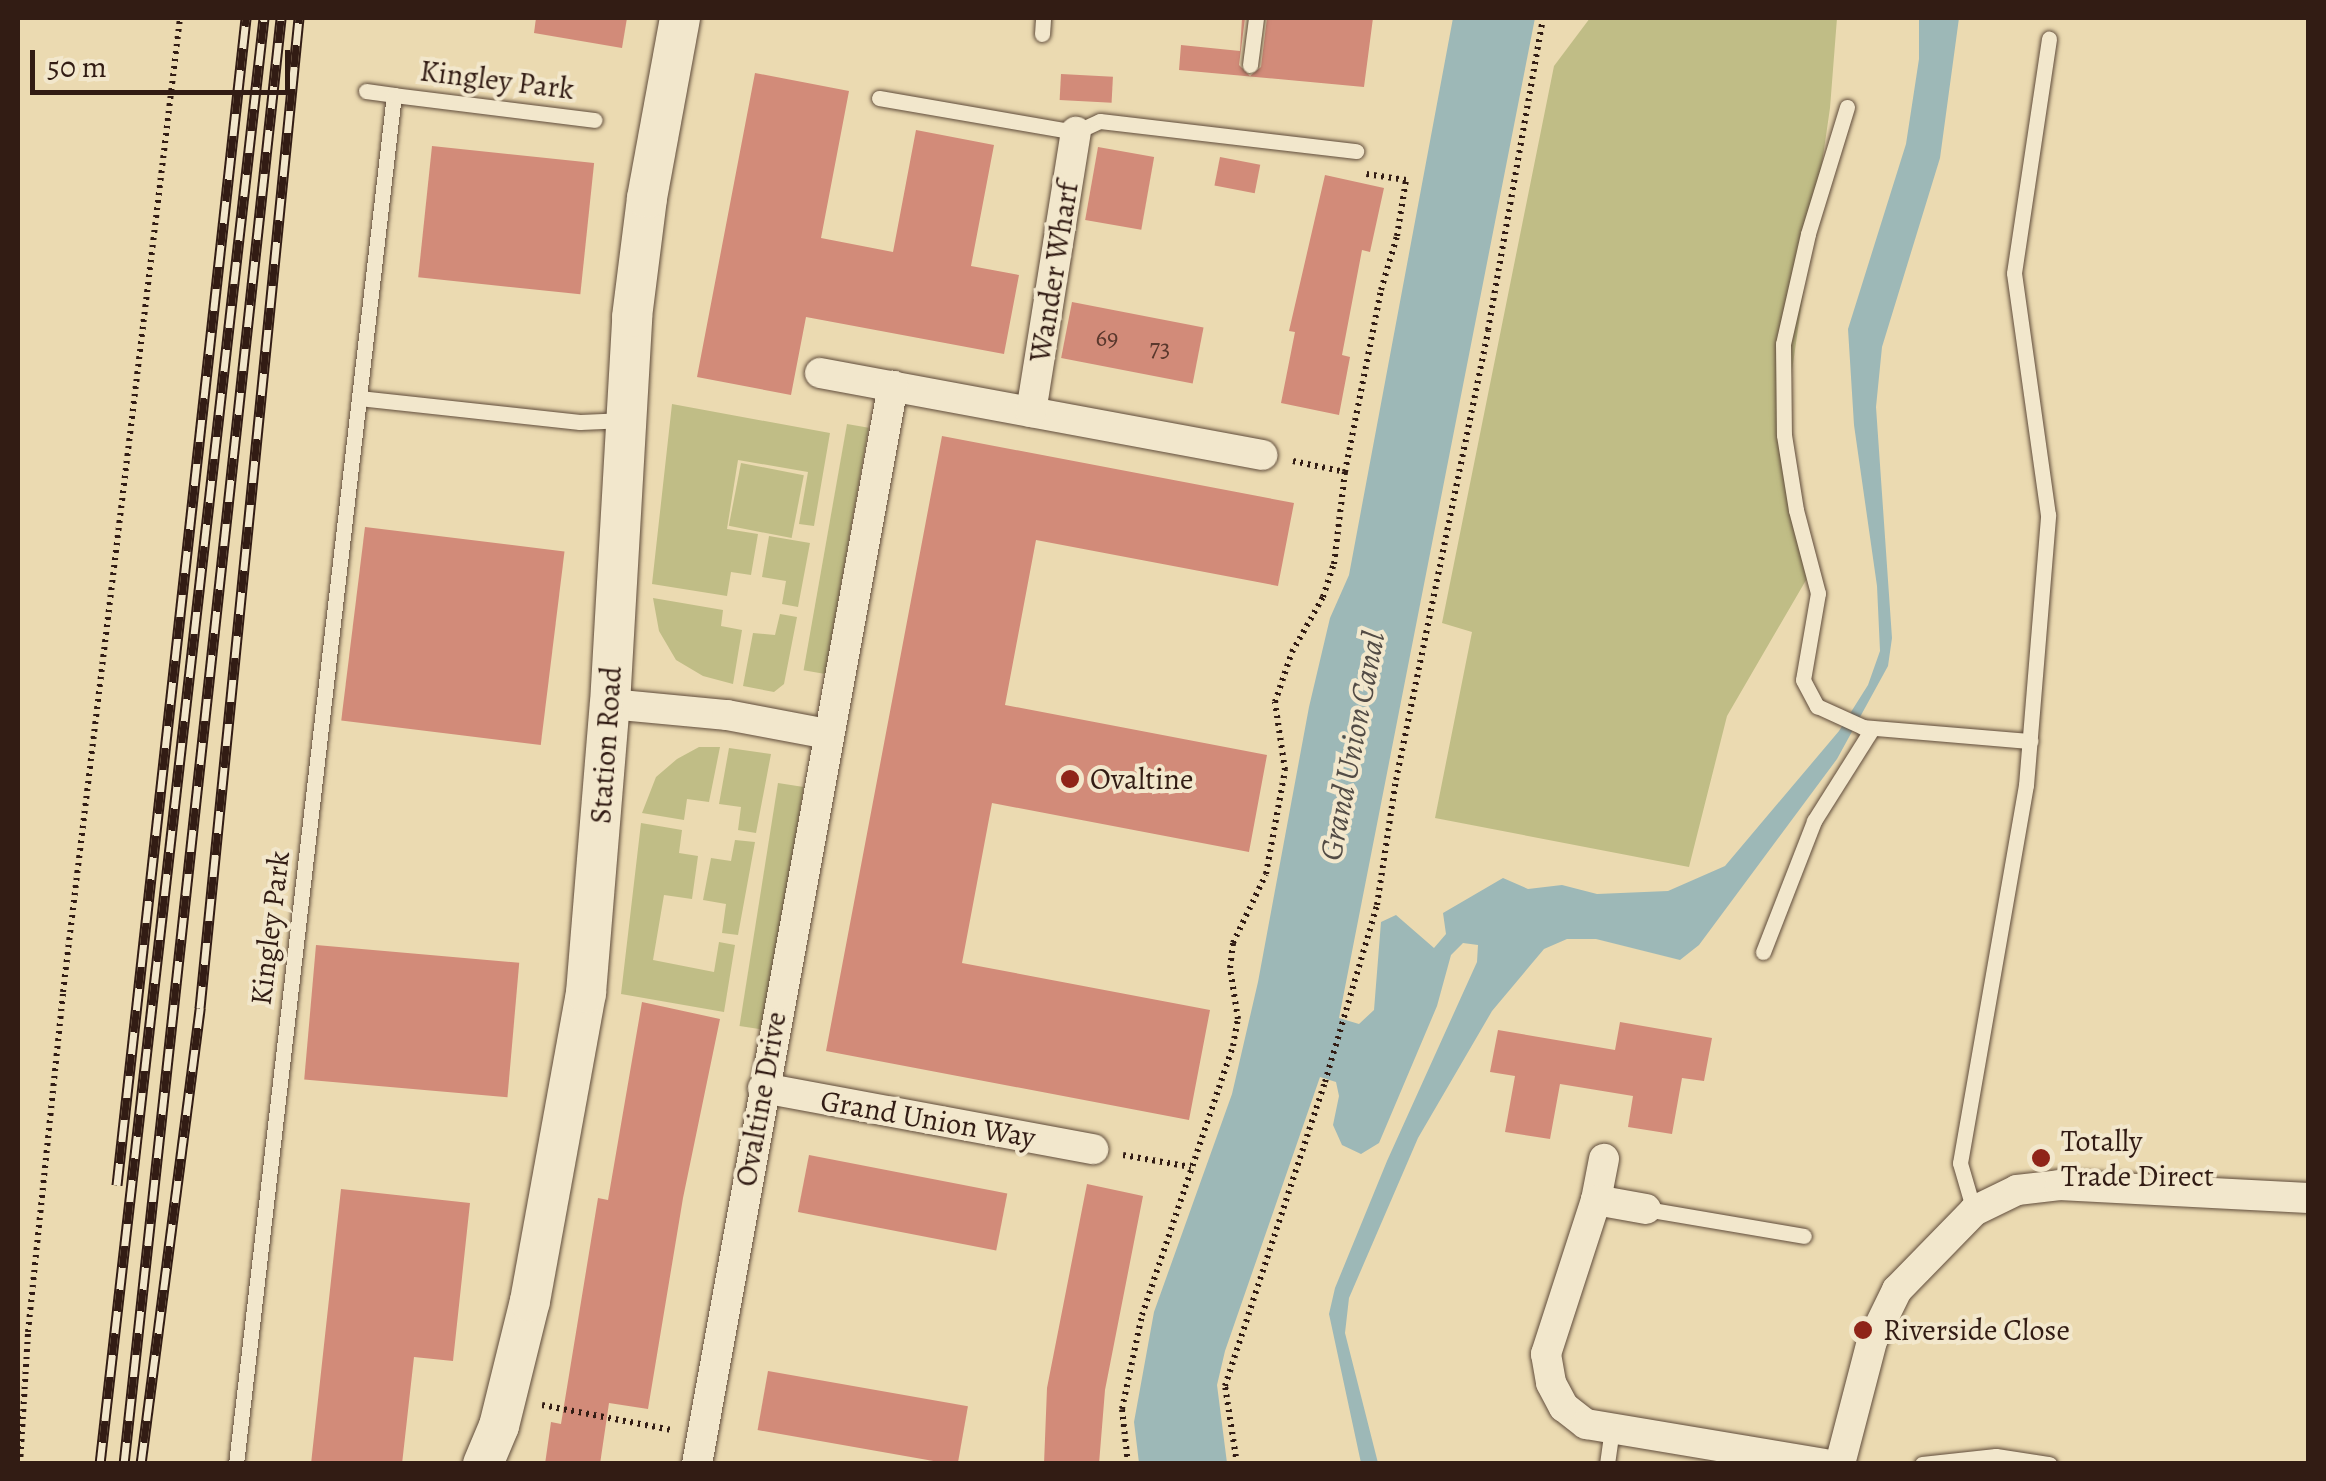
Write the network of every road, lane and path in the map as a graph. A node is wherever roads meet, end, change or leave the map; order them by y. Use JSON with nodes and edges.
{"nodes":[{"id":1,"x":180,"y":18,"type":"edge"},
{"id":2,"x":680,"y":18,"type":"edge"},
{"id":3,"x":1256,"y":18,"type":"edge"},
{"id":4,"x":1543,"y":18,"type":"edge"},
{"id":5,"x":2049,"y":39,"type":"dead end"},
{"id":6,"x":1250,"y":65,"type":"dead end"},
{"id":7,"x":366,"y":91,"type":"dead end"},
{"id":8,"x":394,"y":95,"type":"junction"},
{"id":9,"x":879,"y":98,"type":"dead end"},
{"id":10,"x":1847,"y":107,"type":"dead end"},
{"id":11,"x":594,"y":120,"type":"dead end"},
{"id":12,"x":1076,"y":132,"type":"junction"},
{"id":13,"x":1356,"y":151,"type":"joint"},
{"id":14,"x":820,"y":373,"type":"dead end"},
{"id":15,"x":893,"y":386,"type":"junction"},
{"id":16,"x":359,"y":398,"type":"junction"},
{"id":17,"x":1031,"y":412,"type":"junction"},
{"id":18,"x":626,"y":420,"type":"junction"},
{"id":19,"x":1262,"y":455,"type":"joint"},
{"id":20,"x":1345,"y":472,"type":"junction"},
{"id":21,"x":610,"y":704,"type":"junction"},
{"id":22,"x":1867,"y":728,"type":"junction"},
{"id":23,"x":828,"y":734,"type":"junction"},
{"id":24,"x":2030,"y":741,"type":"junction"},
{"id":25,"x":1763,"y":952,"type":"dead end"},
{"id":26,"x":762,"y":1088,"type":"junction"},
{"id":27,"x":1092,"y":1149,"type":"joint"},
{"id":28,"x":1604,"y":1159,"type":"dead end"},
{"id":29,"x":1191,"y":1167,"type":"junction"},
{"id":30,"x":2308,"y":1198,"type":"edge"},
{"id":31,"x":1596,"y":1200,"type":"junction"},
{"id":32,"x":1646,"y":1209,"type":"joint"},
{"id":33,"x":1974,"y":1210,"type":"junction"},
{"id":34,"x":1804,"y":1236,"type":"dead end"},
{"id":35,"x":506,"y":1398,"type":"junction"},
{"id":36,"x":1612,"y":1428,"type":"junction"},
{"id":37,"x":699,"y":1450,"type":"edge"},
{"id":38,"x":20,"y":1464,"type":"edge"},
{"id":39,"x":236,"y":1464,"type":"edge"},
{"id":40,"x":484,"y":1464,"type":"edge"},
{"id":41,"x":1128,"y":1464,"type":"edge"},
{"id":42,"x":1237,"y":1464,"type":"edge"},
{"id":43,"x":1607,"y":1464,"type":"edge"},
{"id":44,"x":1824,"y":1464,"type":"edge"},
{"id":45,"x":1840,"y":1464,"type":"edge"},
{"id":46,"x":1922,"y":1464,"type":"edge"},
{"id":47,"x":2049,"y":1464,"type":"edge"}],
"edges":[{"from":1,"to":38,"type":"path"},
{"from":2,"to":18,"type":"street","name":"Station Road"},
{"from":3,"to":6,"type":"lane"},
{"from":4,"to":42,"type":"path"},
{"from":5,"to":24,"type":"lane"},
{"from":7,"to":8,"type":"lane","name":"Kingley Park"},
{"from":8,"to":11,"type":"lane","name":"Kingley Park"},
{"from":8,"to":16,"type":"lane","name":"Kingley Park"},
{"from":9,"to":12,"type":"lane"},
{"from":10,"to":22,"type":"lane"},
{"from":12,"to":13,"type":"lane"},
{"from":12,"to":17,"type":"street","name":"Wander Wharf"},
{"from":13,"to":20,"type":"path"},
{"from":14,"to":15,"type":"street"},
{"from":15,"to":17,"type":"street"},
{"from":15,"to":23,"type":"street","name":"Ovaltine Drive"},
{"from":16,"to":18,"type":"lane"},
{"from":16,"to":39,"type":"lane","name":"Kingley Park"},
{"from":17,"to":19,"type":"street"},
{"from":18,"to":21,"type":"street","name":"Station Road"},
{"from":19,"to":20,"type":"path"},
{"from":20,"to":29,"type":"path"},
{"from":21,"to":23,"type":"street"},
{"from":21,"to":35,"type":"street","name":"Station Road"},
{"from":22,"to":24,"type":"lane"},
{"from":22,"to":25,"type":"lane"},
{"from":23,"to":26,"type":"street","name":"Ovaltine Drive"},
{"from":24,"to":33,"type":"lane"},
{"from":26,"to":27,"type":"street","name":"Grand Union Way"},
{"from":26,"to":37,"type":"street","name":"Ovaltine Drive"},
{"from":27,"to":29,"type":"path"},
{"from":28,"to":31,"type":"street"},
{"from":29,"to":41,"type":"path"},
{"from":30,"to":33,"type":"street"},
{"from":31,"to":32,"type":"street"},
{"from":31,"to":36,"type":"street"},
{"from":32,"to":34,"type":"lane"},
{"from":33,"to":45,"type":"street"},
{"from":35,"to":37,"type":"path"},
{"from":35,"to":40,"type":"street","name":"Station Road"},
{"from":36,"to":43,"type":"lane"},
{"from":36,"to":44,"type":"street"},
{"from":46,"to":47,"type":"lane"}]}
